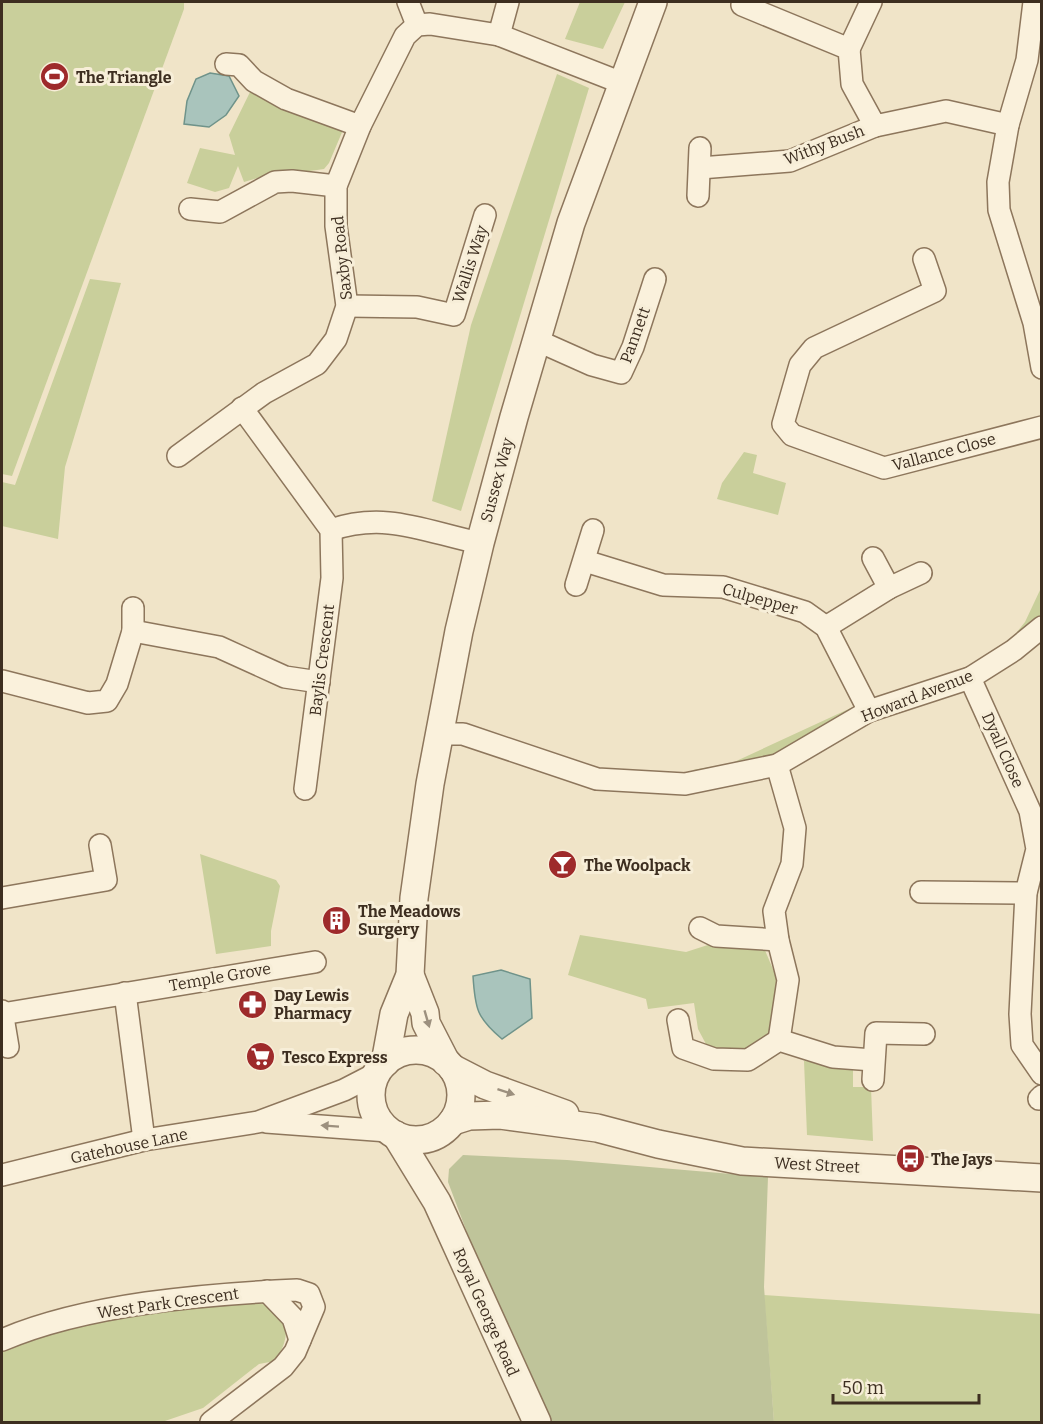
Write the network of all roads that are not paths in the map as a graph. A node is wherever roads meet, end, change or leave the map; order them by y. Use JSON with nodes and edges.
{"nodes":[{"id":1,"x":408,"y":2,"type":"edge"},
{"id":2,"x":508,"y":2,"type":"edge"},
{"id":3,"x":653,"y":2,"type":"edge"},
{"id":4,"x":871,"y":2,"type":"edge"},
{"id":5,"x":1034,"y":2,"type":"edge"},
{"id":6,"x":742,"y":4,"type":"dead end"},
{"id":7,"x":417,"y":25,"type":"junction"},
{"id":8,"x":499,"y":35,"type":"junction"},
{"id":9,"x":849,"y":49,"type":"junction"},
{"id":10,"x":226,"y":64,"type":"dead end"},
{"id":11,"x":622,"y":83,"type":"junction"},
{"id":12,"x":1008,"y":125,"type":"junction"},
{"id":13,"x":360,"y":126,"type":"junction"},
{"id":14,"x":875,"y":126,"type":"junction"},
{"id":15,"x":336,"y":186,"type":"junction"},
{"id":16,"x":698,"y":196,"type":"dead end"},
{"id":17,"x":190,"y":209,"type":"dead end"},
{"id":18,"x":485,"y":215,"type":"dead end"},
{"id":19,"x":924,"y":259,"type":"dead end"},
{"id":20,"x":655,"y":279,"type":"dead end"},
{"id":21,"x":348,"y":306,"type":"junction"},
{"id":22,"x":1038,"y":323,"type":"edge"},
{"id":23,"x":536,"y":340,"type":"junction"},
{"id":24,"x":1041,"y":368,"type":"edge"},
{"id":25,"x":243,"y":408,"type":"junction"},
{"id":26,"x":1041,"y":427,"type":"edge"},
{"id":27,"x":178,"y":456,"type":"dead end"},
{"id":28,"x":331,"y":530,"type":"junction"},
{"id":29,"x":593,"y":530,"type":"dead end"},
{"id":30,"x":480,"y":543,"type":"junction"},
{"id":31,"x":873,"y":558,"type":"dead end"},
{"id":32,"x":585,"y":561,"type":"junction"},
{"id":33,"x":921,"y":573,"type":"dead end"},
{"id":34,"x":576,"y":585,"type":"dead end"},
{"id":35,"x":889,"y":588,"type":"junction"},
{"id":36,"x":133,"y":608,"type":"dead end"},
{"id":37,"x":826,"y":627,"type":"junction"},
{"id":38,"x":1041,"y":627,"type":"edge"},
{"id":39,"x":133,"y":631,"type":"junction"},
{"id":40,"x":970,"y":678,"type":"junction"},
{"id":41,"x":2,"y":681,"type":"edge"},
{"id":42,"x":320,"y":682,"type":"junction"},
{"id":43,"x":869,"y":711,"type":"junction"},
{"id":44,"x":439,"y":734,"type":"junction"},
{"id":45,"x":777,"y":765,"type":"junction"},
{"id":46,"x":305,"y":789,"type":"dead end"},
{"id":47,"x":100,"y":845,"type":"dead end"},
{"id":48,"x":921,"y":892,"type":"dead end"},
{"id":49,"x":1026,"y":893,"type":"junction"},
{"id":50,"x":2,"y":898,"type":"edge"},
{"id":51,"x":700,"y":928,"type":"dead end"},
{"id":52,"x":778,"y":940,"type":"junction"},
{"id":53,"x":315,"y":962,"type":"dead end"},
{"id":54,"x":410,"y":975,"type":"junction"},
{"id":55,"x":125,"y":993,"type":"junction"},
{"id":56,"x":2,"y":1012,"type":"edge"},
{"id":57,"x":678,"y":1020,"type":"dead end"},
{"id":58,"x":924,"y":1034,"type":"dead end"},
{"id":59,"x":779,"y":1040,"type":"junction"},
{"id":60,"x":8,"y":1047,"type":"dead end"},
{"id":61,"x":449,"y":1065,"type":"junction"},
{"id":62,"x":381,"y":1068,"type":"junction"},
{"id":63,"x":1041,"y":1074,"type":"edge"},
{"id":64,"x":258,"y":1122,"type":"junction"},
{"id":65,"x":445,"y":1128,"type":"junction"},
{"id":66,"x":597,"y":1128,"type":"junction"},
{"id":67,"x":392,"y":1133,"type":"junction"},
{"id":68,"x":144,"y":1140,"type":"junction"},
{"id":69,"x":2,"y":1175,"type":"edge"},
{"id":70,"x":1041,"y":1178,"type":"edge"},
{"id":71,"x":437,"y":1202,"type":"junction"},
{"id":72,"x":2,"y":1340,"type":"edge"},
{"id":73,"x":211,"y":1422,"type":"edge"},
{"id":74,"x":537,"y":1422,"type":"edge"}],
"edges":[{"from":1,"to":7,"type":"street"},
{"from":2,"to":8,"type":"street"},
{"from":3,"to":11,"type":"street","name":"Sussex Way"},
{"from":4,"to":9,"type":"street","name":"Withy Bush"},
{"from":5,"to":12,"type":"street"},
{"from":6,"to":9,"type":"street"},
{"from":7,"to":8,"type":"street"},
{"from":7,"to":13,"type":"street","name":"Saxby Road"},
{"from":8,"to":11,"type":"street"},
{"from":9,"to":14,"type":"street","name":"Withy Bush"},
{"from":10,"to":13,"type":"street"},
{"from":11,"to":23,"type":"street","name":"Sussex Way"},
{"from":12,"to":14,"type":"street","name":"Withy Bush"},
{"from":12,"to":22,"type":"street"},
{"from":13,"to":15,"type":"street","name":"Saxby Road"},
{"from":14,"to":16,"type":"street","name":"Withy Bush"},
{"from":15,"to":17,"type":"street"},
{"from":15,"to":21,"type":"street","name":"Saxby Road"},
{"from":18,"to":21,"type":"street","name":"Wallis Way"},
{"from":19,"to":26,"type":"street","name":"Vallance Close"},
{"from":20,"to":23,"type":"street","name":"Pannett"},
{"from":21,"to":25,"type":"street","name":"Saxby Road"},
{"from":22,"to":24,"type":"street"},
{"from":23,"to":30,"type":"street","name":"Sussex Way"},
{"from":25,"to":27,"type":"street","name":"Saxby Road"},
{"from":25,"to":28,"type":"street"},
{"from":28,"to":30,"type":"street"},
{"from":28,"to":42,"type":"street","name":"Baylis Crescent"},
{"from":29,"to":32,"type":"street"},
{"from":30,"to":44,"type":"street","name":"Sussex Way"},
{"from":31,"to":35,"type":"street"},
{"from":32,"to":34,"type":"street"},
{"from":32,"to":37,"type":"street","name":"Culpepper"},
{"from":33,"to":35,"type":"street"},
{"from":35,"to":37,"type":"street"},
{"from":36,"to":39,"type":"street"},
{"from":37,"to":43,"type":"street","name":"Culpepper"},
{"from":38,"to":40,"type":"street","name":"Howard Avenue"},
{"from":39,"to":41,"type":"street"},
{"from":39,"to":42,"type":"street"},
{"from":40,"to":43,"type":"street","name":"Howard Avenue"},
{"from":40,"to":49,"type":"street","name":"Dyall Close"},
{"from":42,"to":46,"type":"street","name":"Baylis Crescent"},
{"from":43,"to":45,"type":"street","name":"Howard Avenue"},
{"from":44,"to":45,"type":"street","name":"Howard Avenue"},
{"from":44,"to":54,"type":"street","name":"Sussex Way"},
{"from":45,"to":52,"type":"street"},
{"from":47,"to":50,"type":"street"},
{"from":48,"to":49,"type":"street"},
{"from":49,"to":63,"type":"street","name":"Dyall Close"},
{"from":51,"to":52,"type":"street"},
{"from":52,"to":59,"type":"street"},
{"from":53,"to":55,"type":"street","name":"Temple Grove"},
{"from":54,"to":61,"type":"street","name":"Sussex Way","one_way":true},
{"from":54,"to":62,"type":"street","name":"Sussex Way"},
{"from":55,"to":56,"type":"street","name":"Temple Grove"},
{"from":55,"to":68,"type":"street"},
{"from":56,"to":60,"type":"street","name":"Temple Grove"},
{"from":57,"to":59,"type":"street"},
{"from":58,"to":59,"type":"street"},
{"from":61,"to":62,"type":"street"},
{"from":61,"to":65,"type":"street"},
{"from":61,"to":66,"type":"street","name":"West Street","one_way":true},
{"from":62,"to":64,"type":"street","name":"Gatehouse Lane"},
{"from":62,"to":67,"type":"street"},
{"from":67,"to":64,"type":"street","name":"Gatehouse Lane","one_way":true},
{"from":64,"to":68,"type":"street","name":"Gatehouse Lane"},
{"from":65,"to":66,"type":"street","name":"West Street"},
{"from":65,"to":67,"type":"street"},
{"from":65,"to":71,"type":"street","name":"Royal George Road"},
{"from":66,"to":70,"type":"street","name":"West Street"},
{"from":67,"to":71,"type":"street","name":"Royal George Road"},
{"from":68,"to":69,"type":"street","name":"Gatehouse Lane"},
{"from":71,"to":74,"type":"street","name":"Royal George Road"},
{"from":72,"to":73,"type":"street","name":"West Park Crescent"}]}
